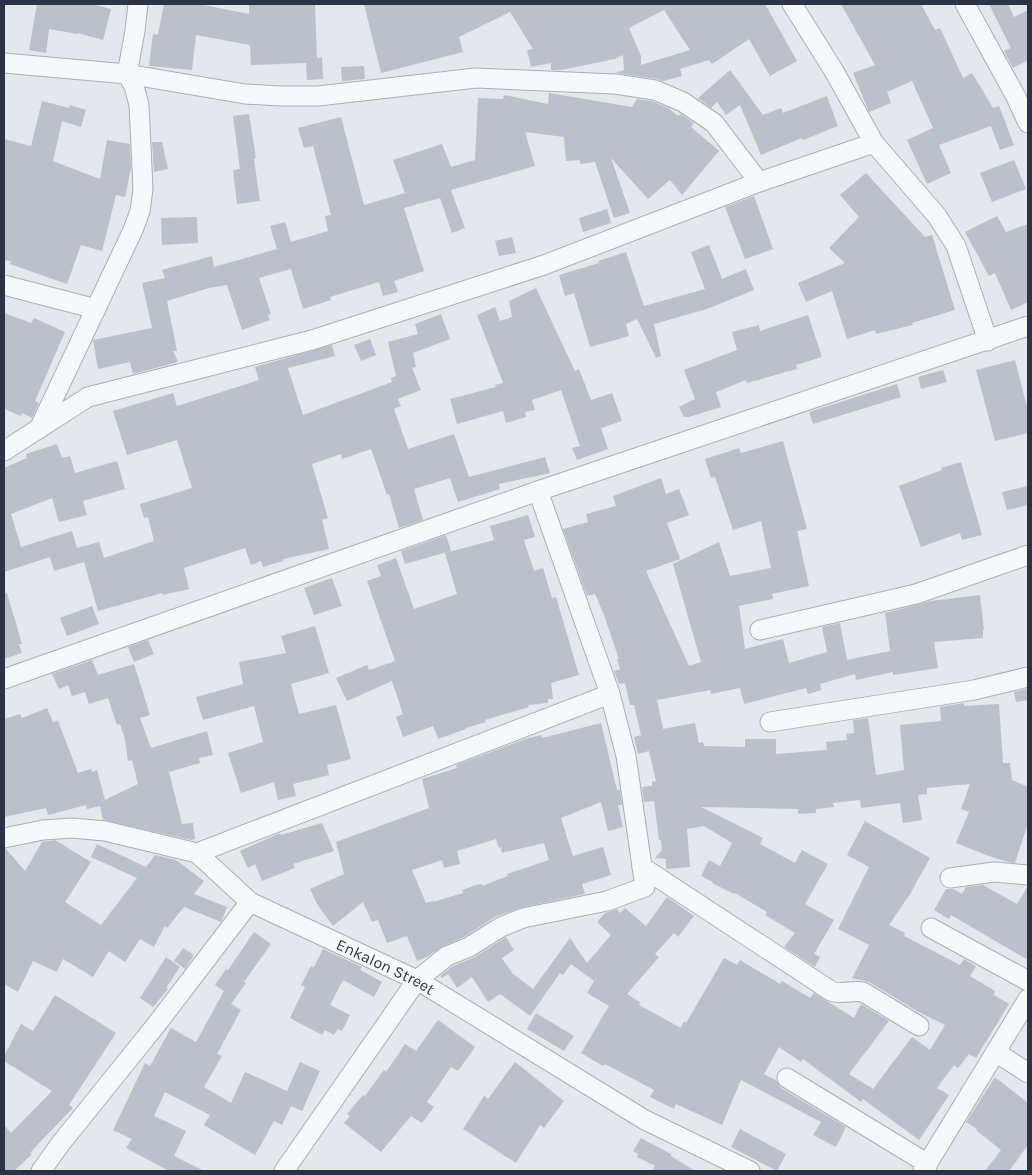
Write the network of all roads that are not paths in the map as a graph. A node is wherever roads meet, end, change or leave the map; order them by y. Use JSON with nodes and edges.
{"nodes":[{"id":1,"x":138,"y":4,"type":"edge"},
{"id":2,"x":792,"y":4,"type":"edge"},
{"id":3,"x":965,"y":4,"type":"edge"},
{"id":4,"x":4,"y":63,"type":"edge"},
{"id":5,"x":127,"y":74,"type":"junction"},
{"id":6,"x":1022,"y":96,"type":"edge"},
{"id":7,"x":1028,"y":123,"type":"edge"},
{"id":8,"x":874,"y":143,"type":"junction"},
{"id":9,"x":760,"y":182,"type":"junction"},
{"id":10,"x":4,"y":285,"type":"edge"},
{"id":11,"x":96,"y":309,"type":"junction"},
{"id":12,"x":1028,"y":326,"type":"edge"},
{"id":13,"x":988,"y":341,"type":"junction"},
{"id":14,"x":38,"y":430,"type":"junction"},
{"id":15,"x":4,"y":451,"type":"edge"},
{"id":16,"x":538,"y":491,"type":"junction"},
{"id":17,"x":1028,"y":556,"type":"edge"},
{"id":18,"x":760,"y":630,"type":"dead end"},
{"id":19,"x":1028,"y":677,"type":"edge"},
{"id":20,"x":4,"y":679,"type":"edge"},
{"id":21,"x":610,"y":694,"type":"junction"},
{"id":22,"x":770,"y":722,"type":"dead end"},
{"id":23,"x":4,"y":838,"type":"edge"},
{"id":24,"x":197,"y":853,"type":"junction"},
{"id":25,"x":642,"y":867,"type":"junction"},
{"id":26,"x":1028,"y":875,"type":"edge"},
{"id":27,"x":950,"y":878,"type":"dead end"},
{"id":28,"x":250,"y":902,"type":"junction"},
{"id":29,"x":931,"y":928,"type":"dead end"},
{"id":30,"x":417,"y":980,"type":"junction"},
{"id":31,"x":1028,"y":981,"type":"edge"},
{"id":32,"x":1028,"y":999,"type":"edge"},
{"id":33,"x":919,"y":1026,"type":"dead end"},
{"id":34,"x":997,"y":1053,"type":"junction"},
{"id":35,"x":1028,"y":1072,"type":"edge"},
{"id":36,"x":787,"y":1078,"type":"dead end"},
{"id":37,"x":925,"y":1168,"type":"edge"},
{"id":38,"x":41,"y":1171,"type":"edge"},
{"id":39,"x":284,"y":1171,"type":"edge"},
{"id":40,"x":750,"y":1171,"type":"edge"}],
"edges":[{"from":1,"to":5,"type":"street"},
{"from":2,"to":8,"type":"street"},
{"from":3,"to":6,"type":"street"},
{"from":4,"to":5,"type":"street"},
{"from":5,"to":9,"type":"street"},
{"from":5,"to":11,"type":"street"},
{"from":6,"to":7,"type":"street"},
{"from":8,"to":9,"type":"street"},
{"from":8,"to":13,"type":"street"},
{"from":9,"to":14,"type":"street"},
{"from":10,"to":11,"type":"street"},
{"from":11,"to":14,"type":"street"},
{"from":12,"to":13,"type":"street"},
{"from":13,"to":16,"type":"street"},
{"from":14,"to":15,"type":"street"},
{"from":16,"to":20,"type":"street"},
{"from":16,"to":21,"type":"street"},
{"from":17,"to":18,"type":"street"},
{"from":19,"to":22,"type":"street"},
{"from":21,"to":24,"type":"street"},
{"from":21,"to":25,"type":"street"},
{"from":23,"to":24,"type":"street","name":"Enkalon Street"},
{"from":24,"to":28,"type":"street","name":"Enkalon Street"},
{"from":25,"to":30,"type":"street"},
{"from":25,"to":33,"type":"street"},
{"from":26,"to":27,"type":"street"},
{"from":28,"to":30,"type":"street","name":"Enkalon Street"},
{"from":28,"to":38,"type":"street"},
{"from":29,"to":31,"type":"street"},
{"from":30,"to":39,"type":"street"},
{"from":30,"to":40,"type":"street","name":"Enkalon Street"},
{"from":32,"to":34,"type":"street"},
{"from":34,"to":35,"type":"street"},
{"from":34,"to":37,"type":"street"},
{"from":36,"to":37,"type":"street"}]}
